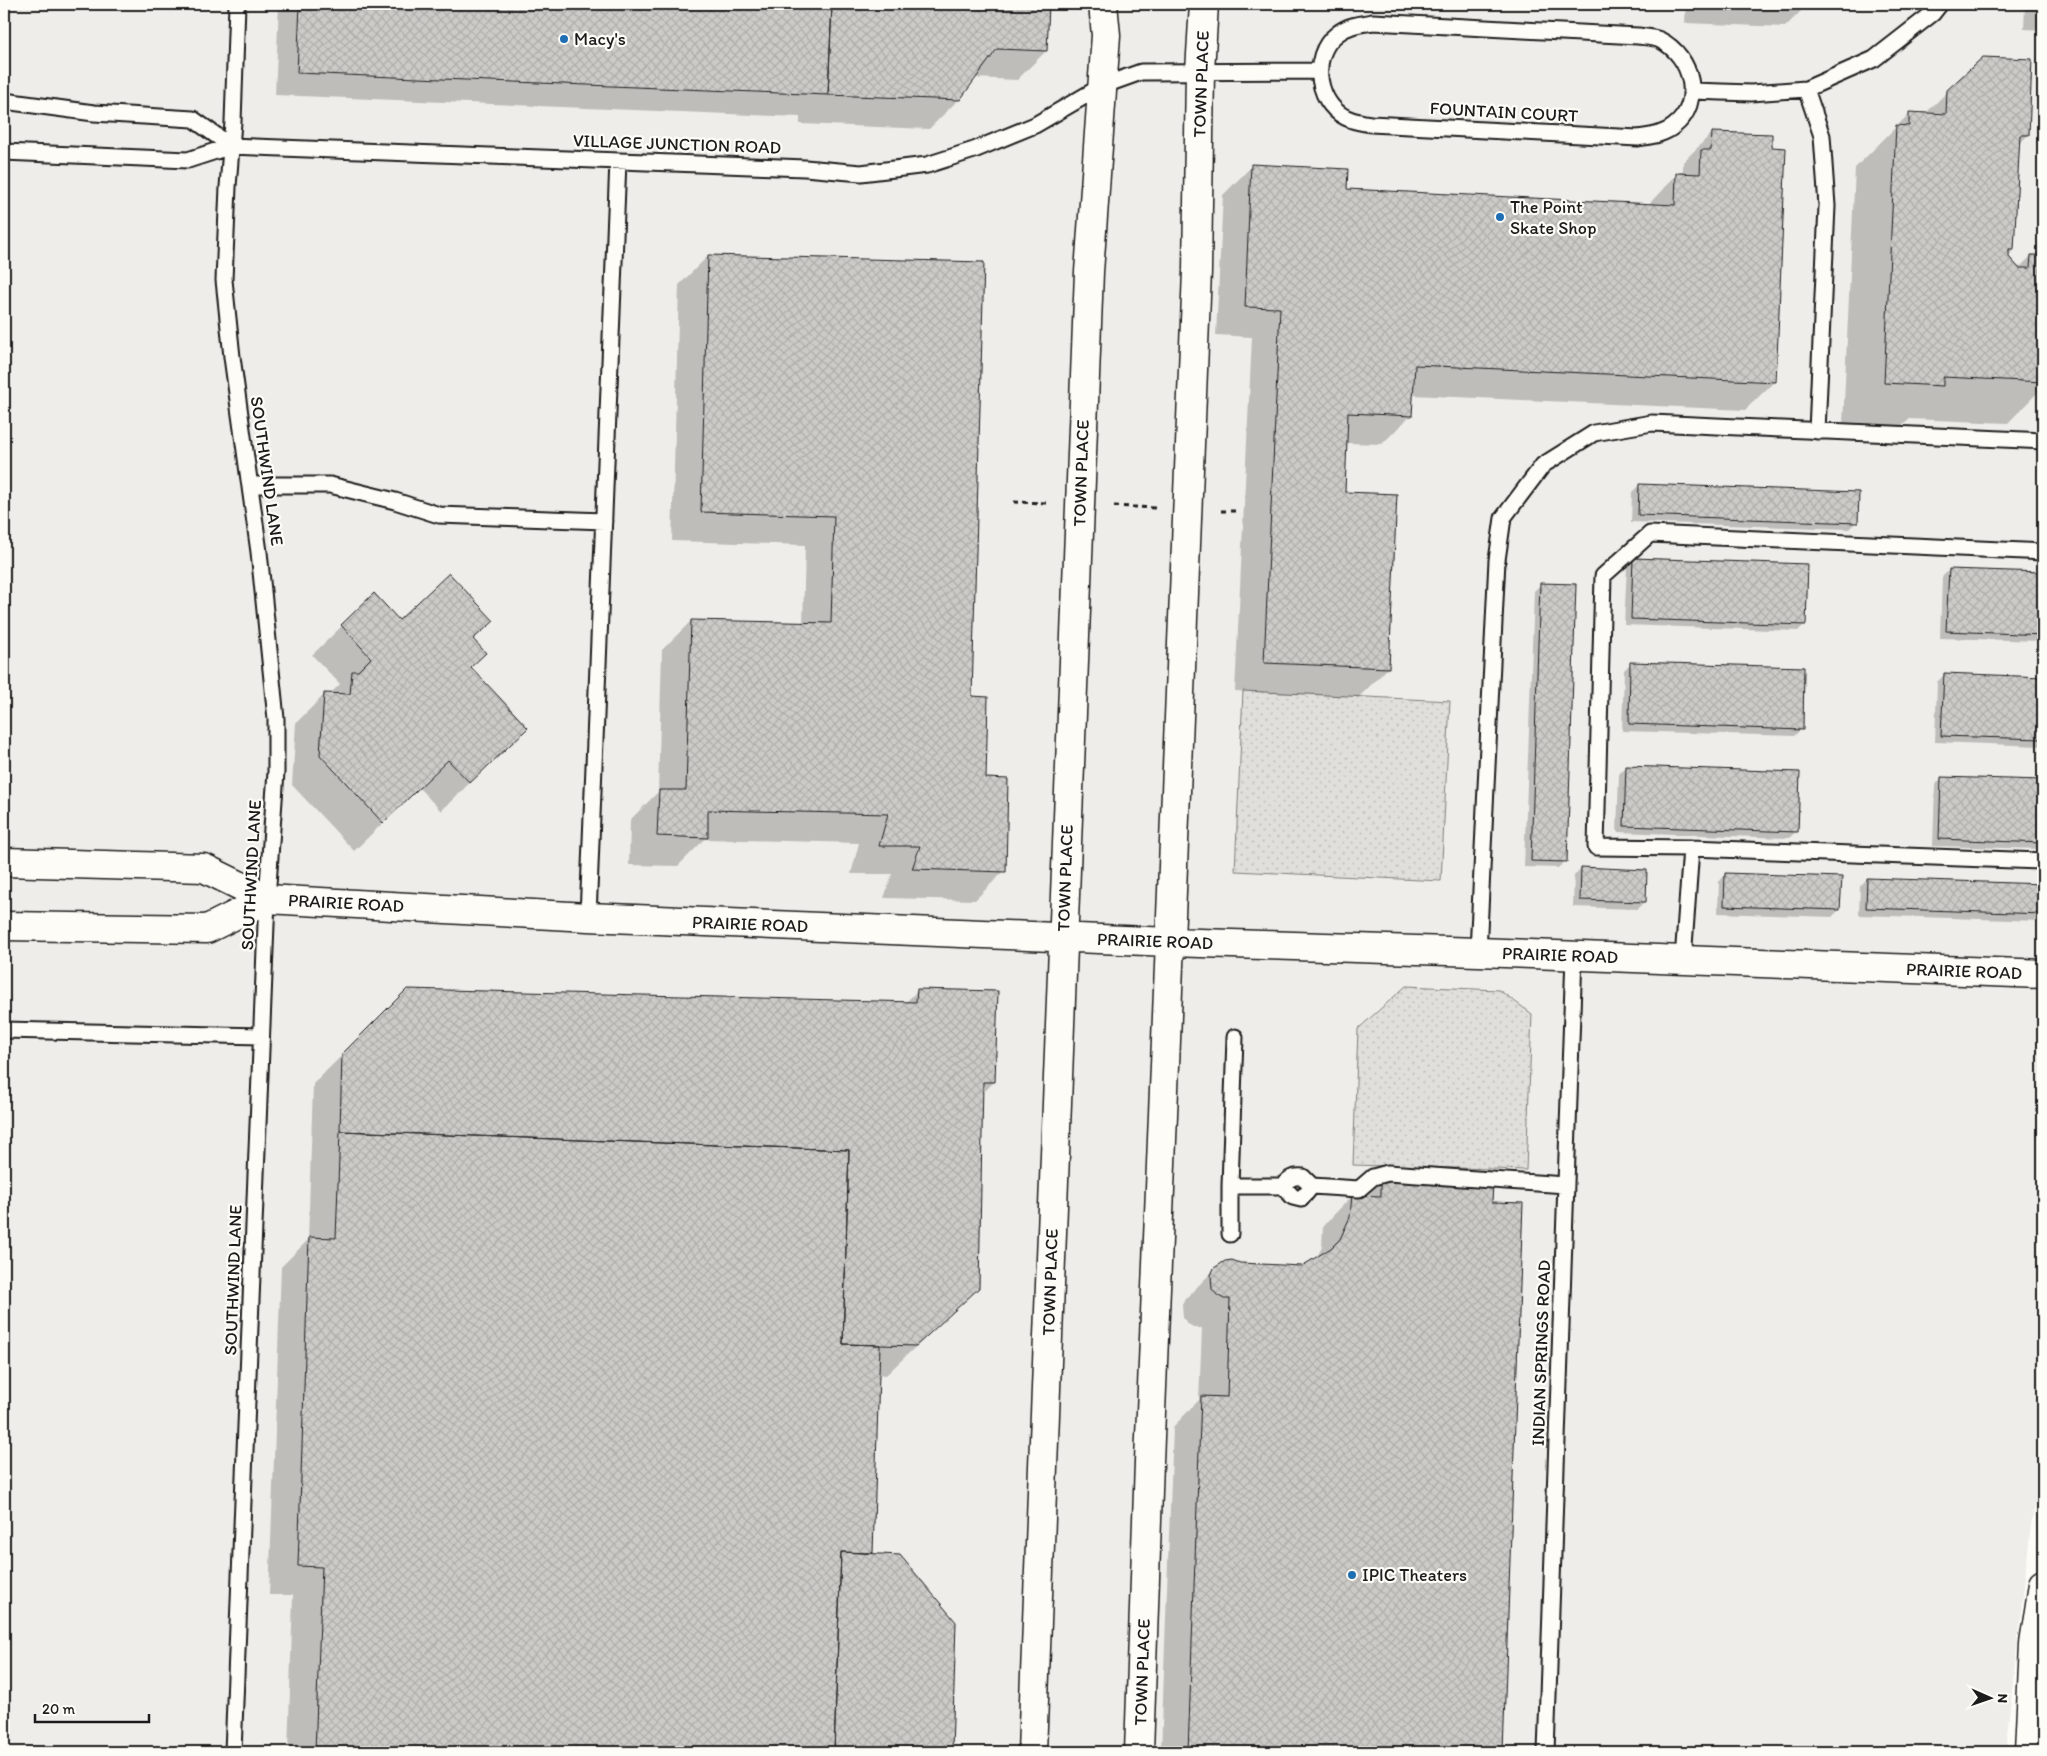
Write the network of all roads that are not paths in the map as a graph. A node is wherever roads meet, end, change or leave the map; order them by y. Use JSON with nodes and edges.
{"nodes":[{"id":1,"x":237,"y":4,"type":"edge"},
{"id":2,"x":1103,"y":4,"type":"edge"},
{"id":3,"x":1204,"y":4,"type":"edge"},
{"id":4,"x":1940,"y":4,"type":"edge"},
{"id":5,"x":1200,"y":71,"type":"junction"},
{"id":6,"x":1319,"y":71,"type":"junction"},
{"id":7,"x":1102,"y":86,"type":"junction"},
{"id":8,"x":1806,"y":89,"type":"junction"},
{"id":9,"x":1692,"y":91,"type":"junction"},
{"id":10,"x":4,"y":101,"type":"edge"},
{"id":11,"x":232,"y":146,"type":"junction"},
{"id":12,"x":4,"y":152,"type":"edge"},
{"id":13,"x":618,"y":161,"type":"junction"},
{"id":14,"x":1817,"y":431,"type":"junction"},
{"id":15,"x":2043,"y":441,"type":"edge"},
{"id":16,"x":250,"y":485,"type":"junction"},
{"id":17,"x":604,"y":521,"type":"junction"},
{"id":18,"x":2043,"y":552,"type":"edge"},
{"id":19,"x":1691,"y":848,"type":"junction"},
{"id":20,"x":2043,"y":860,"type":"edge"},
{"id":21,"x":4,"y":862,"type":"edge"},
{"id":22,"x":267,"y":898,"type":"junction"},
{"id":23,"x":588,"y":917,"type":"junction"},
{"id":24,"x":4,"y":926,"type":"edge"},
{"id":25,"x":1063,"y":937,"type":"junction"},
{"id":26,"x":1170,"y":942,"type":"junction"},
{"id":27,"x":1478,"y":952,"type":"junction"},
{"id":28,"x":1574,"y":956,"type":"junction"},
{"id":29,"x":1683,"y":960,"type":"junction"},
{"id":30,"x":2043,"y":974,"type":"edge"},
{"id":31,"x":4,"y":1030,"type":"edge"},
{"id":32,"x":261,"y":1036,"type":"junction"},
{"id":33,"x":1234,"y":1037,"type":"dead end"},
{"id":34,"x":1566,"y":1185,"type":"junction"},
{"id":35,"x":1230,"y":1186,"type":"junction"},
{"id":36,"x":1230,"y":1234,"type":"dead end"},
{"id":37,"x":2043,"y":1584,"type":"edge"},
{"id":38,"x":233,"y":1752,"type":"edge"},
{"id":39,"x":1032,"y":1752,"type":"edge"},
{"id":40,"x":1139,"y":1752,"type":"edge"},
{"id":41,"x":1546,"y":1752,"type":"edge"},
{"id":42,"x":2029,"y":1752,"type":"edge"}],
"edges":[{"from":1,"to":11,"type":"lane","name":"SOUTHWIND LANE"},
{"from":2,"to":7,"type":"street","name":"TOWN PLACE"},
{"from":3,"to":5,"type":"street","name":"TOWN PLACE"},
{"from":4,"to":8,"type":"lane"},
{"from":5,"to":6,"type":"lane"},
{"from":5,"to":7,"type":"lane","name":"VILLAGE JUNCTION ROAD"},
{"from":5,"to":26,"type":"street","name":"TOWN PLACE"},
{"from":6,"to":9,"type":"lane","name":"FOUNTAIN COURT"},
{"from":6,"to":9,"type":"lane"},
{"from":7,"to":13,"type":"lane","name":"VILLAGE JUNCTION ROAD"},
{"from":7,"to":25,"type":"street","name":"TOWN PLACE"},
{"from":8,"to":9,"type":"lane"},
{"from":8,"to":14,"type":"lane"},
{"from":10,"to":11,"type":"lane"},
{"from":11,"to":12,"type":"lane"},
{"from":11,"to":13,"type":"lane","name":"VILLAGE JUNCTION ROAD"},
{"from":11,"to":16,"type":"lane","name":"SOUTHWIND LANE"},
{"from":13,"to":17,"type":"lane"},
{"from":14,"to":15,"type":"lane"},
{"from":14,"to":27,"type":"lane"},
{"from":16,"to":17,"type":"lane"},
{"from":16,"to":22,"type":"lane","name":"SOUTHWIND LANE"},
{"from":17,"to":23,"type":"lane"},
{"from":18,"to":19,"type":"lane"},
{"from":19,"to":20,"type":"lane"},
{"from":19,"to":29,"type":"lane"},
{"from":21,"to":22,"type":"street","name":"PRAIRIE ROAD"},
{"from":22,"to":23,"type":"street","name":"PRAIRIE ROAD"},
{"from":22,"to":24,"type":"street","name":"PRAIRIE ROAD"},
{"from":22,"to":32,"type":"lane","name":"SOUTHWIND LANE"},
{"from":23,"to":25,"type":"street","name":"PRAIRIE ROAD"},
{"from":25,"to":26,"type":"street","name":"PRAIRIE ROAD"},
{"from":25,"to":39,"type":"street","name":"TOWN PLACE"},
{"from":26,"to":27,"type":"street","name":"PRAIRIE ROAD"},
{"from":26,"to":40,"type":"street","name":"TOWN PLACE"},
{"from":27,"to":28,"type":"street","name":"PRAIRIE ROAD"},
{"from":28,"to":29,"type":"street","name":"PRAIRIE ROAD"},
{"from":28,"to":34,"type":"lane","name":"INDIAN SPRINGS ROAD"},
{"from":29,"to":30,"type":"street","name":"PRAIRIE ROAD"},
{"from":31,"to":32,"type":"lane"},
{"from":32,"to":38,"type":"lane","name":"SOUTHWIND LANE"},
{"from":33,"to":35,"type":"lane"},
{"from":34,"to":35,"type":"lane"},
{"from":34,"to":41,"type":"lane","name":"INDIAN SPRINGS ROAD"},
{"from":35,"to":36,"type":"lane"},
{"from":37,"to":42,"type":"street"}]}
